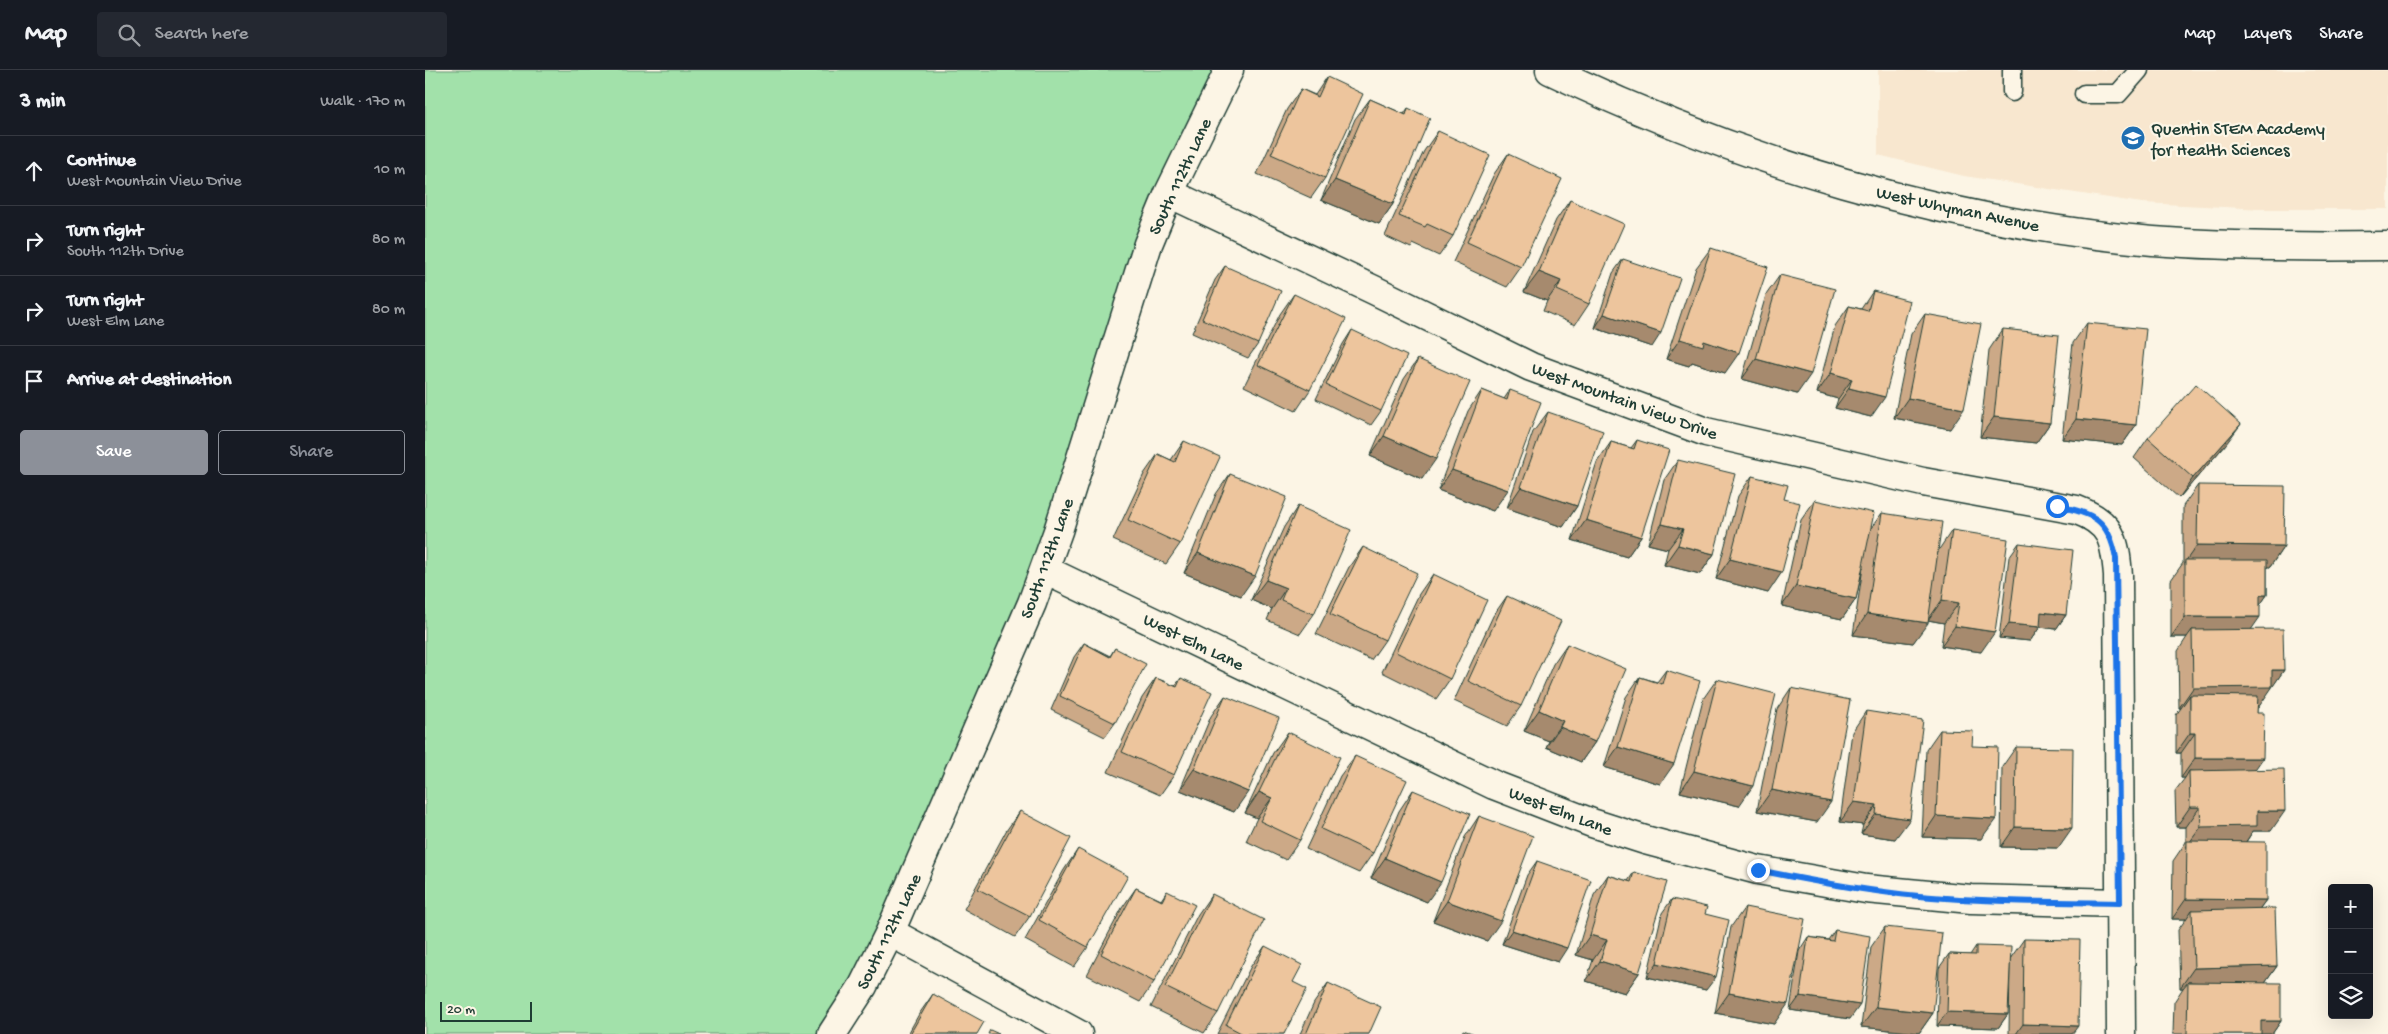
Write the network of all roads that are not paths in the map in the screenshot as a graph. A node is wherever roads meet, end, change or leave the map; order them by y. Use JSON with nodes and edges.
{"nodes":[{"id":1,"x":1229,"y":70,"type":"edge"},
{"id":2,"x":1550,"y":70,"type":"edge"},
{"id":3,"x":2012,"y":70,"type":"edge"},
{"id":4,"x":2139,"y":70,"type":"edge"},
{"id":5,"x":2012,"y":92,"type":"dead end"},
{"id":6,"x":2084,"y":94,"type":"dead end"},
{"id":7,"x":1169,"y":193,"type":"junction"},
{"id":8,"x":2388,"y":246,"type":"edge"},
{"id":9,"x":1045,"y":570,"type":"junction"},
{"id":10,"x":2120,"y":903,"type":"junction"},
{"id":11,"x":890,"y":932,"type":"junction"},
{"id":12,"x":832,"y":1034,"type":"edge"},
{"id":13,"x":1078,"y":1034,"type":"edge"},
{"id":14,"x":2121,"y":1034,"type":"edge"}],
"edges":[{"from":1,"to":7,"type":"street","name":"South 112th Lane"},
{"from":2,"to":8,"type":"street","name":"West Whyman Avenue"},
{"from":3,"to":5,"type":"lane"},
{"from":4,"to":6,"type":"lane"},
{"from":7,"to":9,"type":"street","name":"South 112th Lane"},
{"from":7,"to":10,"type":"street","name":"West Mountain View Drive"},
{"from":9,"to":10,"type":"street","name":"West Elm Lane"},
{"from":9,"to":11,"type":"street","name":"South 112th Lane"},
{"from":10,"to":14,"type":"street"},
{"from":11,"to":12,"type":"street","name":"South 112th Lane"},
{"from":11,"to":13,"type":"street"}]}
